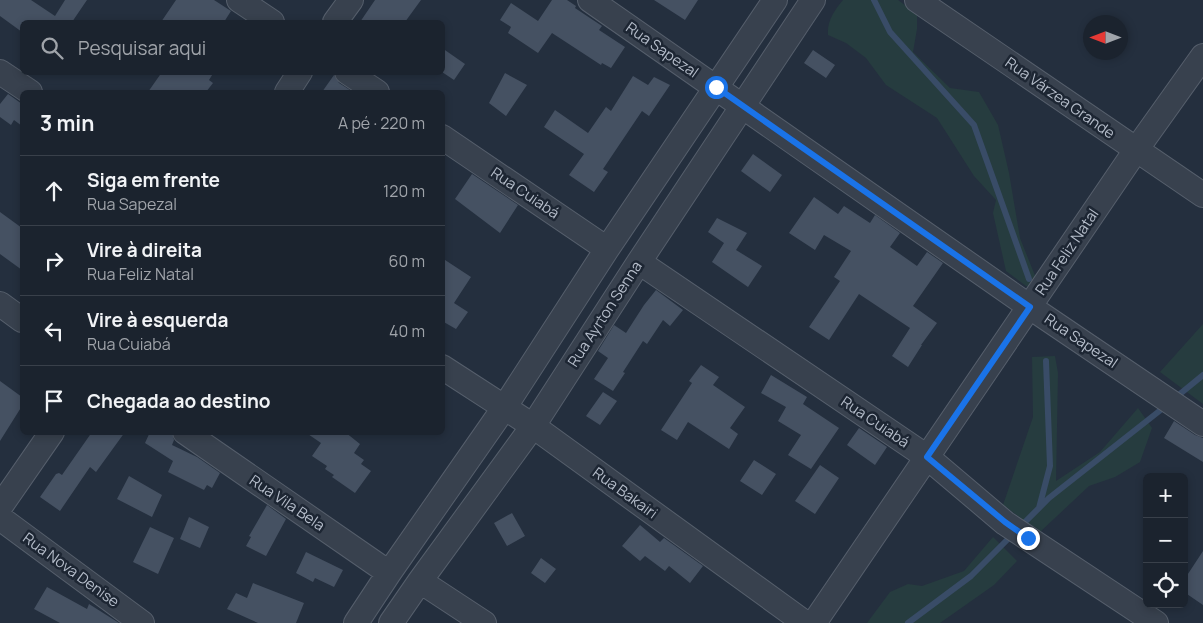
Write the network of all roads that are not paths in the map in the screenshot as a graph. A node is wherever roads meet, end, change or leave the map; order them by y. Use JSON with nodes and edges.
{"nodes":[{"id":1,"x":238,"y":0,"type":"edge"},
{"id":2,"x":351,"y":0,"type":"edge"},
{"id":3,"x":590,"y":0,"type":"edge"},
{"id":4,"x":775,"y":0,"type":"edge"},
{"id":5,"x":813,"y":0,"type":"edge"},
{"id":6,"x":918,"y":0,"type":"edge"},
{"id":7,"x":269,"y":20,"type":"edge"},
{"id":8,"x":336,"y":20,"type":"edge"},
{"id":9,"x":1203,"y":56,"type":"edge"},
{"id":10,"x":0,"y":72,"type":"edge"},
{"id":11,"x":298,"y":75,"type":"edge"},
{"id":12,"x":351,"y":75,"type":"edge"},
{"id":13,"x":716,"y":87,"type":"junction"},
{"id":14,"x":27,"y":90,"type":"edge"},
{"id":15,"x":288,"y":90,"type":"edge"},
{"id":16,"x":373,"y":90,"type":"edge"},
{"id":17,"x":742,"y":105,"type":"junction"},
{"id":18,"x":445,"y":139,"type":"edge"},
{"id":19,"x":1136,"y":150,"type":"junction"},
{"id":20,"x":1203,"y":195,"type":"edge"},
{"id":21,"x":607,"y":249,"type":"junction"},
{"id":22,"x":638,"y":262,"type":"junction"},
{"id":23,"x":0,"y":304,"type":"edge"},
{"id":24,"x":1030,"y":307,"type":"junction"},
{"id":25,"x":20,"y":319,"type":"edge"},
{"id":26,"x":445,"y":369,"type":"edge"},
{"id":27,"x":504,"y":408,"type":"junction"},
{"id":28,"x":1203,"y":424,"type":"edge"},
{"id":29,"x":533,"y":426,"type":"junction"},
{"id":30,"x":50,"y":435,"type":"edge"},
{"id":31,"x":189,"y":435,"type":"edge"},
{"id":32,"x":927,"y":457,"type":"junction"},
{"id":33,"x":0,"y":507,"type":"edge"},
{"id":34,"x":0,"y":518,"type":"edge"},
{"id":35,"x":389,"y":572,"type":"junction"},
{"id":36,"x":420,"y":580,"type":"junction"},
{"id":37,"x":142,"y":623,"type":"edge"},
{"id":38,"x":356,"y":623,"type":"edge"},
{"id":39,"x":391,"y":623,"type":"edge"},
{"id":40,"x":484,"y":623,"type":"edge"},
{"id":41,"x":805,"y":623,"type":"edge"},
{"id":42,"x":814,"y":623,"type":"edge"},
{"id":43,"x":1156,"y":623,"type":"edge"}],
"edges":[{"from":1,"to":7,"type":"street"},
{"from":2,"to":8,"type":"street"},
{"from":3,"to":13,"type":"street","name":"Rua Sapezal"},
{"from":4,"to":13,"type":"street"},
{"from":5,"to":17,"type":"street","name":"Rua Ayrton Senna"},
{"from":6,"to":19,"type":"street","name":"Rua Várzea Grande"},
{"from":9,"to":19,"type":"street","name":"Rua Feliz Natal"},
{"from":10,"to":14,"type":"street"},
{"from":11,"to":15,"type":"street"},
{"from":12,"to":16,"type":"street"},
{"from":13,"to":17,"type":"street","name":"Rua Sapezal"},
{"from":13,"to":21,"type":"street"},
{"from":17,"to":22,"type":"street","name":"Rua Ayrton Senna"},
{"from":17,"to":24,"type":"street","name":"Rua Sapezal"},
{"from":18,"to":21,"type":"street","name":"Rua Cuiabá"},
{"from":19,"to":20,"type":"street","name":"Rua Várzea Grande"},
{"from":19,"to":24,"type":"street","name":"Rua Feliz Natal"},
{"from":21,"to":27,"type":"street"},
{"from":22,"to":29,"type":"street","name":"Rua Ayrton Senna"},
{"from":22,"to":32,"type":"street","name":"Rua Cuiabá"},
{"from":23,"to":25,"type":"street"},
{"from":24,"to":28,"type":"street","name":"Rua Sapezal"},
{"from":24,"to":32,"type":"street","name":"Rua Feliz Natal"},
{"from":26,"to":27,"type":"street","name":"Rua Bakairi"},
{"from":27,"to":29,"type":"street","name":"Rua Bakairi"},
{"from":27,"to":35,"type":"street"},
{"from":29,"to":36,"type":"street","name":"Rua Ayrton Senna"},
{"from":29,"to":41,"type":"street","name":"Rua Bakairi"},
{"from":30,"to":33,"type":"street"},
{"from":31,"to":35,"type":"street","name":"Rua Vila Bela"},
{"from":32,"to":42,"type":"street","name":"Rua Feliz Natal"},
{"from":32,"to":43,"type":"street","name":"Rua Cuiabá"},
{"from":34,"to":37,"type":"street","name":"Rua Nova Denise"},
{"from":35,"to":38,"type":"street"},
{"from":36,"to":39,"type":"street","name":"Rua Ayrton Senna"},
{"from":36,"to":40,"type":"street"}]}
